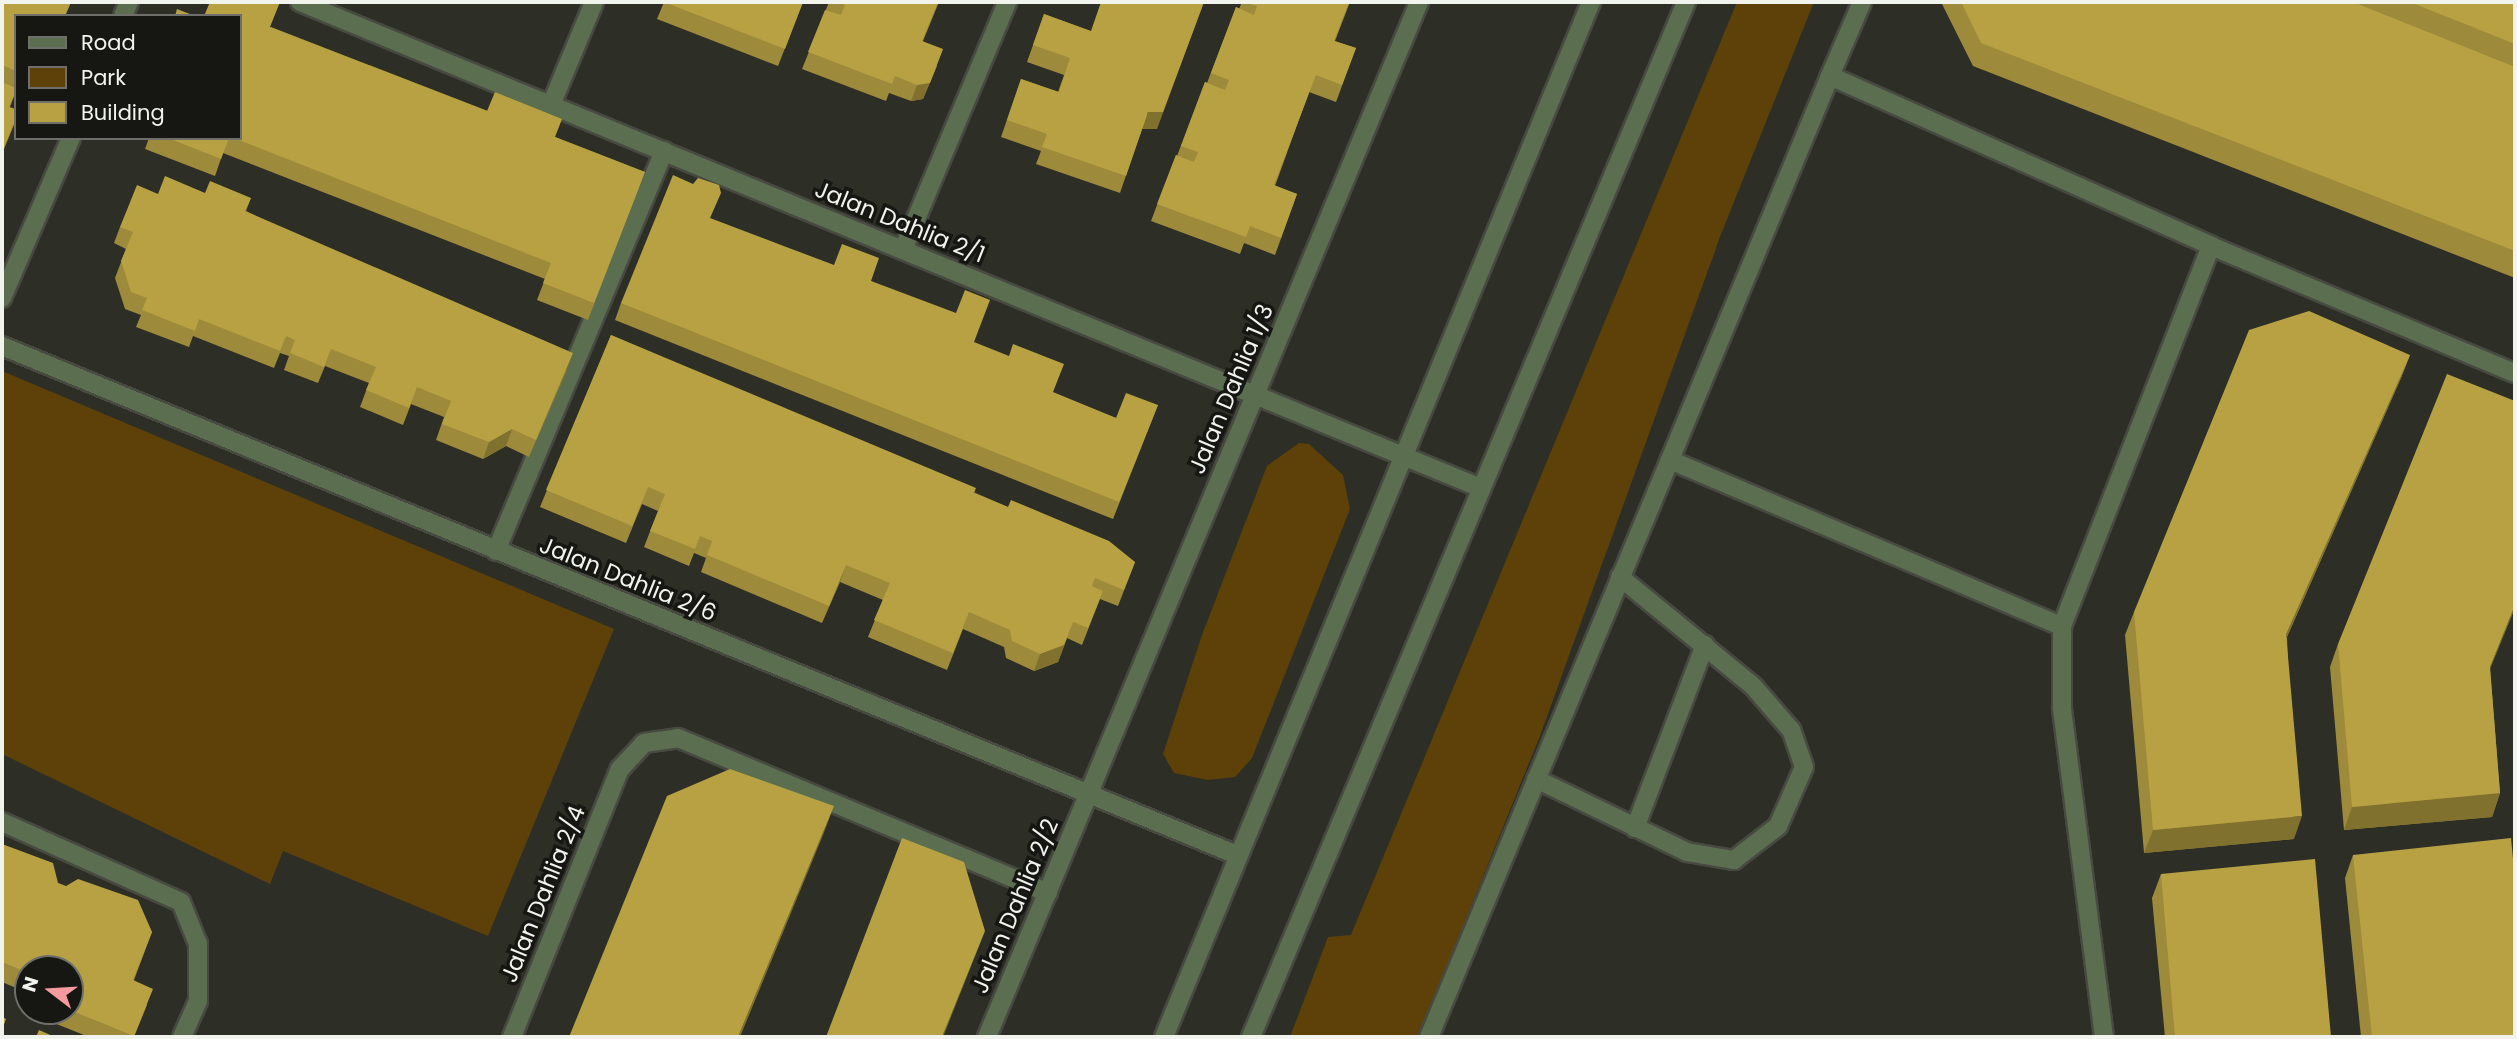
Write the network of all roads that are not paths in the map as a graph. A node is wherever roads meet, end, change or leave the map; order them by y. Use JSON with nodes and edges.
{"nodes":[{"id":1,"x":300,"y":2,"type":"edge"},
{"id":2,"x":594,"y":2,"type":"edge"},
{"id":3,"x":1007,"y":2,"type":"edge"},
{"id":4,"x":1419,"y":2,"type":"edge"},
{"id":5,"x":1591,"y":2,"type":"edge"},
{"id":6,"x":1686,"y":2,"type":"edge"},
{"id":7,"x":1862,"y":2,"type":"edge"},
{"id":8,"x":1830,"y":76,"type":"junction"},
{"id":9,"x":551,"y":105,"type":"junction"},
{"id":10,"x":70,"y":140,"type":"edge"},
{"id":11,"x":664,"y":151,"type":"junction"},
{"id":12,"x":2211,"y":247,"type":"junction"},
{"id":13,"x":903,"y":250,"type":"junction"},
{"id":14,"x":2,"y":298,"type":"edge"},
{"id":15,"x":2,"y":346,"type":"edge"},
{"id":16,"x":2515,"y":373,"type":"edge"},
{"id":17,"x":1255,"y":394,"type":"junction"},
{"id":18,"x":1403,"y":455,"type":"junction"},
{"id":19,"x":1671,"y":460,"type":"junction"},
{"id":20,"x":1481,"y":488,"type":"junction"},
{"id":21,"x":496,"y":551,"type":"junction"},
{"id":22,"x":1620,"y":577,"type":"junction"},
{"id":23,"x":2062,"y":626,"type":"junction"},
{"id":24,"x":1705,"y":645,"type":"junction"},
{"id":25,"x":1536,"y":779,"type":"junction"},
{"id":26,"x":1088,"y":794,"type":"junction"},
{"id":27,"x":2,"y":822,"type":"edge"},
{"id":28,"x":1635,"y":828,"type":"junction"},
{"id":29,"x":1237,"y":855,"type":"junction"},
{"id":30,"x":1048,"y":893,"type":"junction"},
{"id":31,"x":182,"y":1037,"type":"edge"},
{"id":32,"x":512,"y":1037,"type":"edge"},
{"id":33,"x":988,"y":1037,"type":"edge"},
{"id":34,"x":1164,"y":1037,"type":"edge"},
{"id":35,"x":1251,"y":1037,"type":"edge"},
{"id":36,"x":1429,"y":1037,"type":"edge"},
{"id":37,"x":2104,"y":1037,"type":"edge"}],
"edges":[{"from":1,"to":9,"type":"street","name":"Jalan Dahlia 2/1"},
{"from":2,"to":9,"type":"street"},
{"from":3,"to":13,"type":"street"},
{"from":4,"to":17,"type":"street","name":"Jalan Dahlia 1/3"},
{"from":5,"to":18,"type":"street"},
{"from":6,"to":20,"type":"street"},
{"from":7,"to":8,"type":"street"},
{"from":8,"to":12,"type":"street"},
{"from":8,"to":19,"type":"street"},
{"from":9,"to":11,"type":"street","name":"Jalan Dahlia 2/1"},
{"from":10,"to":14,"type":"street"},
{"from":11,"to":13,"type":"street","name":"Jalan Dahlia 2/1"},
{"from":11,"to":21,"type":"street"},
{"from":12,"to":16,"type":"street"},
{"from":12,"to":23,"type":"street"},
{"from":13,"to":17,"type":"street","name":"Jalan Dahlia 2/1"},
{"from":15,"to":21,"type":"street","name":"Jalan Dahlia 2/6"},
{"from":17,"to":18,"type":"street","name":"Jalan Dahlia 2/1"},
{"from":17,"to":26,"type":"street","name":"Jalan Dahlia 1/3"},
{"from":18,"to":20,"type":"street","name":"Jalan Dahlia 2/1"},
{"from":18,"to":29,"type":"street"},
{"from":19,"to":22,"type":"street"},
{"from":19,"to":23,"type":"street"},
{"from":20,"to":35,"type":"street"},
{"from":21,"to":26,"type":"street","name":"Jalan Dahlia 2/6"},
{"from":22,"to":24,"type":"street"},
{"from":22,"to":25,"type":"street"},
{"from":23,"to":37,"type":"street"},
{"from":24,"to":28,"type":"street"},
{"from":24,"to":28,"type":"street"},
{"from":25,"to":28,"type":"street"},
{"from":25,"to":36,"type":"street"},
{"from":26,"to":29,"type":"street","name":"Jalan Dahlia 2/6"},
{"from":26,"to":30,"type":"street","name":"Jalan Dahlia 2/2"},
{"from":27,"to":31,"type":"street"},
{"from":29,"to":34,"type":"street"},
{"from":30,"to":32,"type":"street","name":"Jalan Dahlia 2/4"},
{"from":30,"to":33,"type":"street","name":"Jalan Dahlia 2/2"}]}
